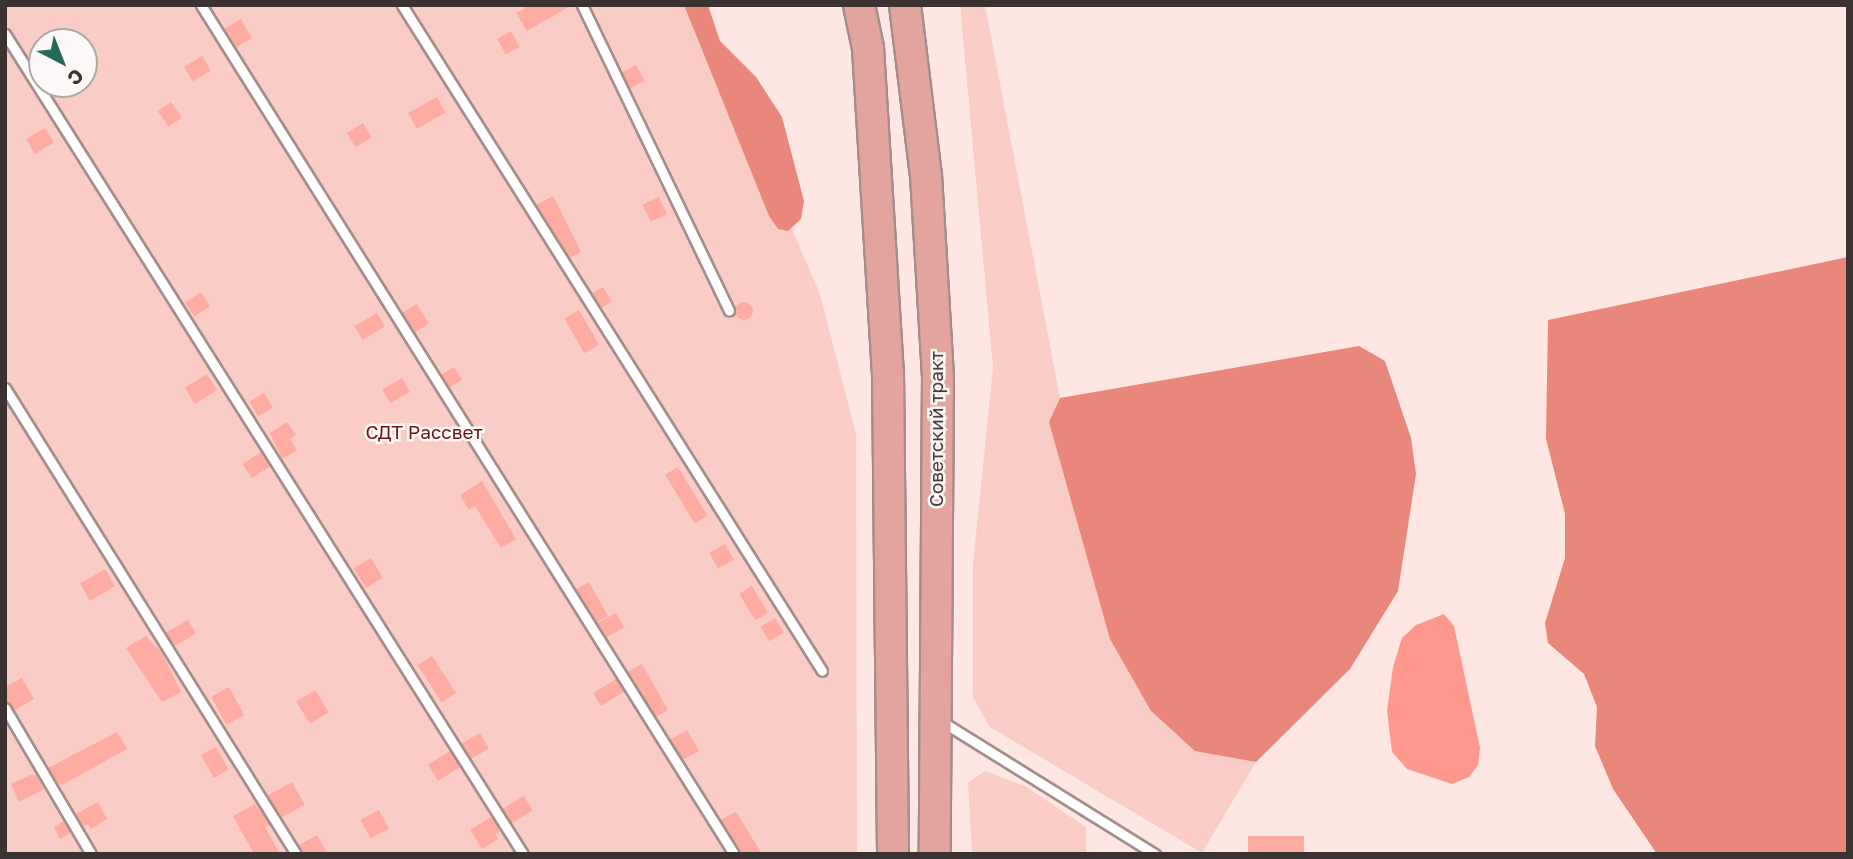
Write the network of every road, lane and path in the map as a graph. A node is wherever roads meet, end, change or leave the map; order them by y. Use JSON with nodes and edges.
{"nodes":[{"id":1,"x":201,"y":5,"type":"edge"},
{"id":2,"x":402,"y":5,"type":"edge"},
{"id":3,"x":582,"y":5,"type":"edge"},
{"id":4,"x":859,"y":5,"type":"edge"},
{"id":5,"x":905,"y":5,"type":"edge"},
{"id":6,"x":5,"y":34,"type":"edge"},
{"id":7,"x":729,"y":310,"type":"dead end"},
{"id":8,"x":5,"y":388,"type":"edge"},
{"id":9,"x":822,"y":671,"type":"dead end"},
{"id":10,"x":5,"y":708,"type":"edge"},
{"id":11,"x":933,"y":717,"type":"junction"},
{"id":12,"x":91,"y":854,"type":"edge"},
{"id":13,"x":296,"y":854,"type":"edge"},
{"id":14,"x":523,"y":854,"type":"edge"},
{"id":15,"x":734,"y":854,"type":"edge"},
{"id":16,"x":893,"y":854,"type":"edge"},
{"id":17,"x":935,"y":854,"type":"edge"},
{"id":18,"x":1155,"y":854,"type":"edge"}],
"edges":[{"from":1,"to":15,"type":"lane"},
{"from":2,"to":9,"type":"lane"},
{"from":3,"to":7,"type":"lane"},
{"from":4,"to":16,"type":"highway"},
{"from":5,"to":11,"type":"highway","name":"Советский тракт"},
{"from":6,"to":14,"type":"lane"},
{"from":8,"to":13,"type":"lane"},
{"from":10,"to":12,"type":"lane"},
{"from":11,"to":17,"type":"highway","name":"Советский тракт"},
{"from":11,"to":18,"type":"lane"}]}
